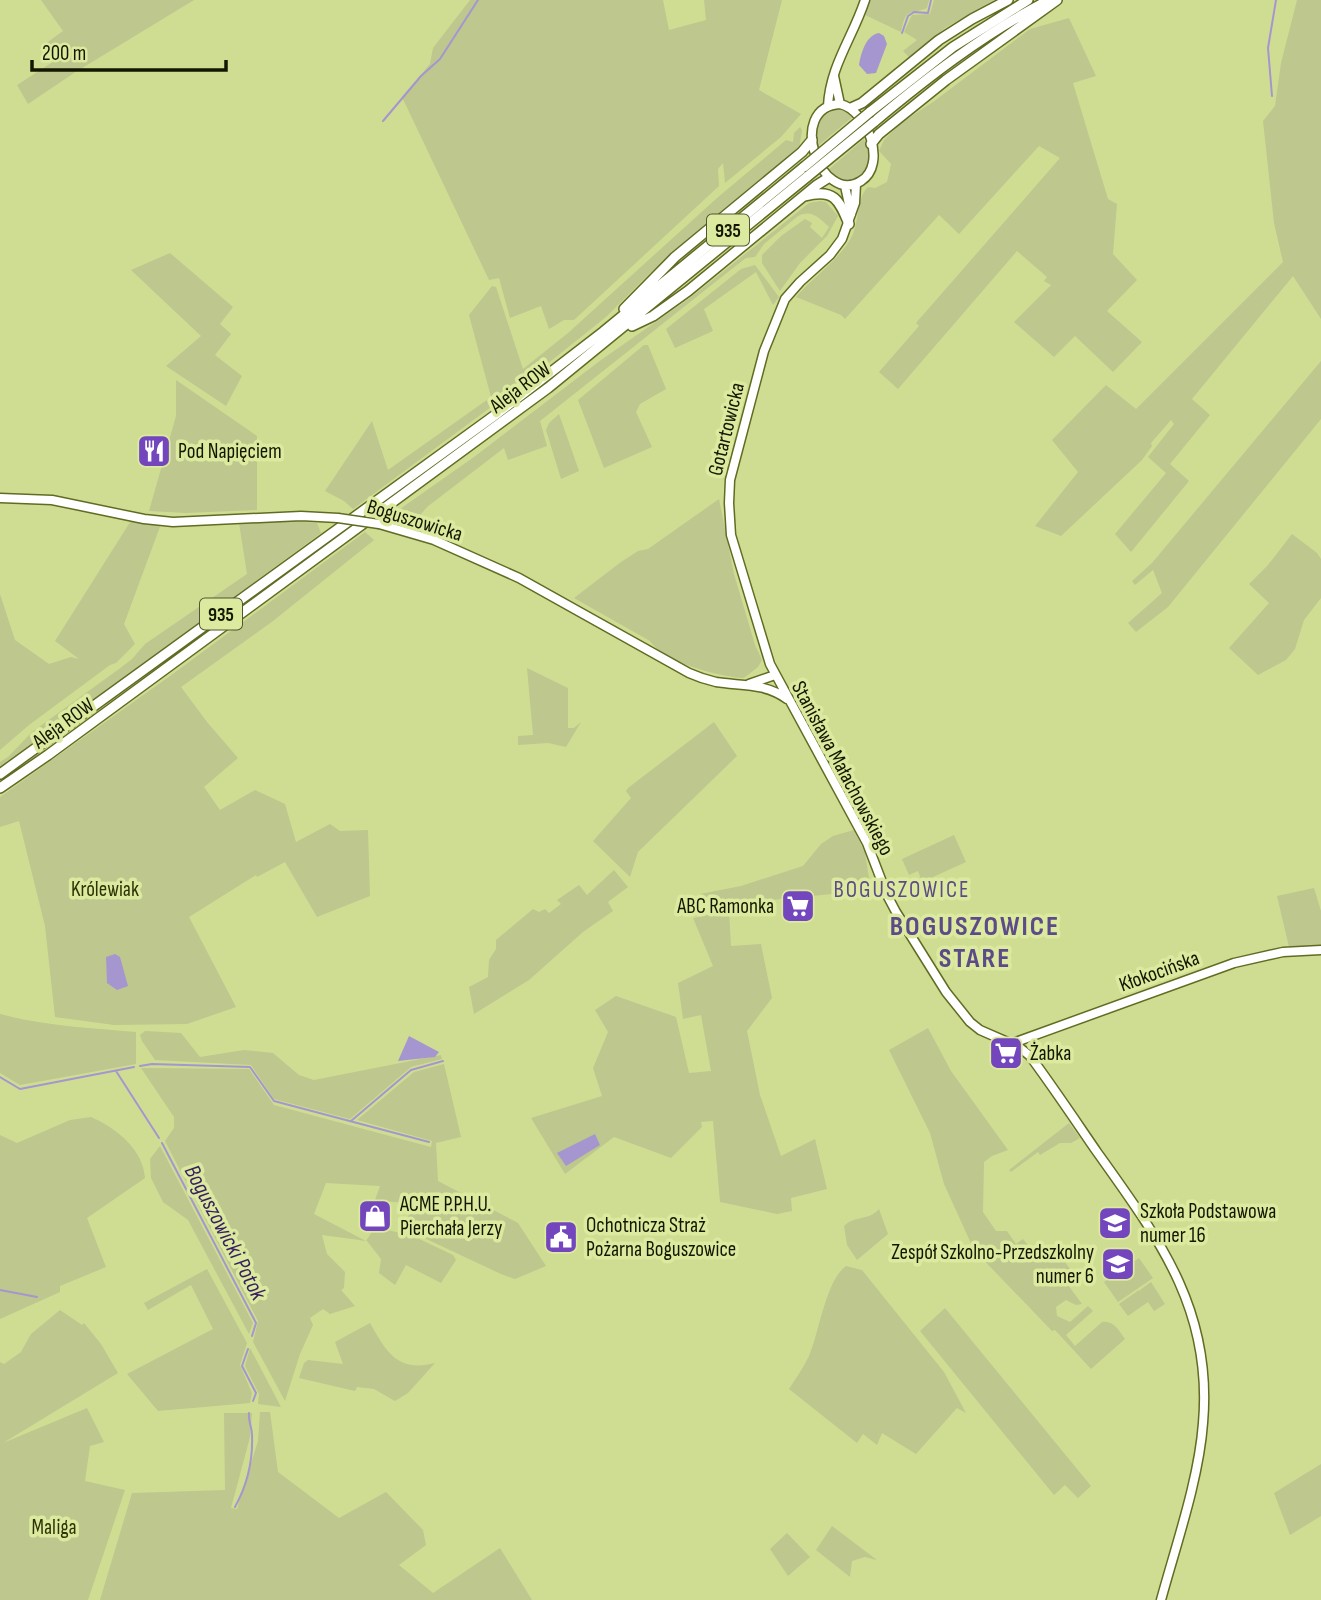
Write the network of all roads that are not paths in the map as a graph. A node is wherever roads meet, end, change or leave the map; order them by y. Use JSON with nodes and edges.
{"nodes":[{"id":1,"x":865,"y":0,"type":"edge"},
{"id":2,"x":1008,"y":0,"type":"edge"},
{"id":3,"x":1028,"y":0,"type":"edge"},
{"id":4,"x":1049,"y":0,"type":"edge"},
{"id":5,"x":1057,"y":0,"type":"edge"},
{"id":6,"x":834,"y":73,"type":"junction"},
{"id":7,"x":839,"y":104,"type":"junction"},
{"id":8,"x":828,"y":107,"type":"junction"},
{"id":9,"x":851,"y":108,"type":"junction"},
{"id":10,"x":872,"y":117,"type":"junction"},
{"id":11,"x":812,"y":140,"type":"junction"},
{"id":12,"x":871,"y":144,"type":"junction"},
{"id":13,"x":828,"y":178,"type":"junction"},
{"id":14,"x":856,"y":184,"type":"junction"},
{"id":15,"x":845,"y":186,"type":"junction"},
{"id":16,"x":802,"y":197,"type":"junction"},
{"id":17,"x":850,"y":219,"type":"junction"},
{"id":18,"x":603,"y":332,"type":"junction"},
{"id":19,"x":614,"y":335,"type":"junction"},
{"id":20,"x":0,"y":498,"type":"edge"},
{"id":21,"x":777,"y":678,"type":"junction"},
{"id":22,"x":749,"y":684,"type":"junction"},
{"id":23,"x":766,"y":688,"type":"junction"},
{"id":24,"x":789,"y":701,"type":"junction"},
{"id":25,"x":0,"y":774,"type":"edge"},
{"id":26,"x":0,"y":788,"type":"edge"},
{"id":27,"x":1321,"y":950,"type":"edge"},
{"id":28,"x":1013,"y":1044,"type":"junction"},
{"id":29,"x":1161,"y":1600,"type":"edge"}],
"edges":[{"from":1,"to":6,"type":"street"},
{"from":2,"to":9,"type":"main road"},
{"from":3,"to":10,"type":"main road","name":"Aleja ROW","number":"935"},
{"from":4,"to":10,"type":"main road","name":"Aleja ROW","number":"935"},
{"from":5,"to":12,"type":"main road"},
{"from":6,"to":7,"type":"street"},
{"from":6,"to":8,"type":"street"},
{"from":7,"to":8,"type":"street"},
{"from":7,"to":9,"type":"street"},
{"from":8,"to":11,"type":"street"},
{"from":9,"to":12,"type":"street"},
{"from":10,"to":18,"type":"main road","name":"Aleja ROW","number":"935","bridge":true},
{"from":10,"to":19,"type":"main road","name":"Aleja ROW","number":"935","bridge":true},
{"from":11,"to":13,"type":"street"},
{"from":11,"to":18,"type":"main road"},
{"from":12,"to":14,"type":"street"},
{"from":13,"to":15,"type":"street"},
{"from":13,"to":16,"type":"main road"},
{"from":14,"to":15,"type":"street"},
{"from":14,"to":17,"type":"street","name":"Gotartowicka"},
{"from":15,"to":17,"type":"street"},
{"from":16,"to":17,"type":"main road"},
{"from":16,"to":19,"type":"main road"},
{"from":17,"to":21,"type":"street","name":"Gotartowicka"},
{"from":18,"to":25,"type":"main road","name":"Aleja ROW","number":"935"},
{"from":19,"to":26,"type":"main road","name":"Aleja ROW","number":"935"},
{"from":20,"to":22,"type":"street","name":"Boguszowicka","bridge":true},
{"from":21,"to":22,"type":"street","name":"Boguszowicka"},
{"from":21,"to":23,"type":"street"},
{"from":21,"to":24,"type":"street","name":"Stanisława Małachowskiego"},
{"from":22,"to":23,"type":"street","name":"Boguszowicka"},
{"from":23,"to":24,"type":"street","name":"Boguszowicka"},
{"from":24,"to":28,"type":"street","name":"Stanisława Małachowskiego"},
{"from":27,"to":28,"type":"street","name":"Kłokocińska"},
{"from":28,"to":29,"type":"street","name":"Stanisława Małachowskiego"}]}
